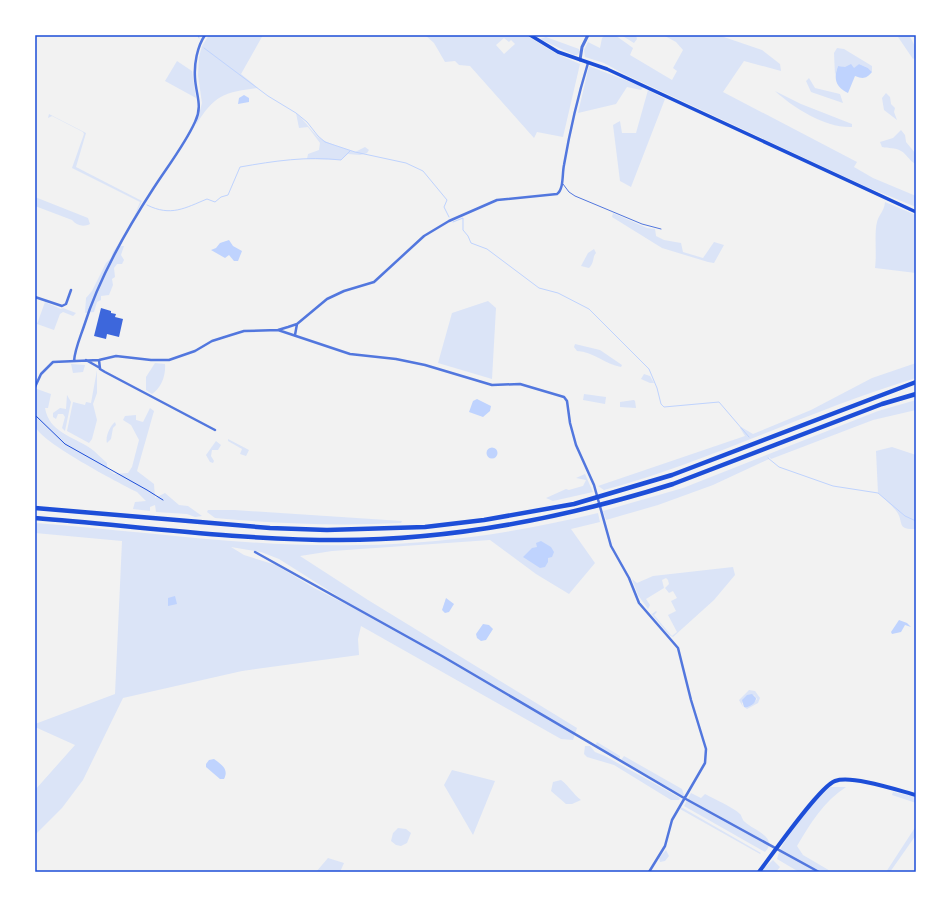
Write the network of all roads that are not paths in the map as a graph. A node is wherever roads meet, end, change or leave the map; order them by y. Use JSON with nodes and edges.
{"nodes":[{"id":1,"x":206,"y":35,"type":"edge"},
{"id":2,"x":588,"y":35,"type":"edge"},
{"id":3,"x":532,"y":36,"type":"edge"},
{"id":4,"x":580,"y":60,"type":"junction"},
{"id":5,"x":588,"y":63,"type":"junction"},
{"id":6,"x":562,"y":182,"type":"junction"},
{"id":7,"x":916,"y":212,"type":"edge"},
{"id":8,"x":661,"y":229,"type":"dead end"},
{"id":9,"x":71,"y":290,"type":"dead end"},
{"id":10,"x":35,"y":296,"type":"edge"},
{"id":11,"x":297,"y":324,"type":"junction"},
{"id":12,"x":278,"y":330,"type":"junction"},
{"id":13,"x":295,"y":335,"type":"junction"},
{"id":14,"x":86,"y":360,"type":"junction"},
{"id":15,"x":99,"y":360,"type":"junction"},
{"id":16,"x":74,"y":361,"type":"junction"},
{"id":17,"x":100,"y":369,"type":"junction"},
{"id":18,"x":916,"y":382,"type":"edge"},
{"id":19,"x":35,"y":387,"type":"edge"},
{"id":20,"x":916,"y":394,"type":"edge"},
{"id":21,"x":215,"y":430,"type":"dead end"},
{"id":22,"x":35,"y":508,"type":"edge"},
{"id":23,"x":35,"y":518,"type":"edge"},
{"id":24,"x":255,"y":552,"type":"dead end"},
{"id":25,"x":916,"y":795,"type":"edge"},
{"id":26,"x":684,"y":798,"type":"junction"},
{"id":27,"x":777,"y":848,"type":"junction"},
{"id":28,"x":649,"y":872,"type":"edge"},
{"id":29,"x":759,"y":872,"type":"edge"},
{"id":30,"x":819,"y":872,"type":"edge"}],
"edges":[{"from":1,"to":16,"type":"street"},
{"from":2,"to":4,"type":"street"},
{"from":3,"to":4,"type":"main road"},
{"from":4,"to":5,"type":"main road"},
{"from":5,"to":6,"type":"street"},
{"from":5,"to":7,"type":"main road"},
{"from":6,"to":8,"type":"lane"},
{"from":6,"to":11,"type":"street"},
{"from":9,"to":10,"type":"street"},
{"from":11,"to":12,"type":"street"},
{"from":11,"to":13,"type":"street"},
{"from":12,"to":13,"type":"street"},
{"from":12,"to":15,"type":"street"},
{"from":13,"to":26,"type":"street"},
{"from":14,"to":15,"type":"street"},
{"from":14,"to":16,"type":"street"},
{"from":14,"to":17,"type":"street"},
{"from":15,"to":17,"type":"street"},
{"from":16,"to":19,"type":"street"},
{"from":17,"to":21,"type":"street"},
{"from":18,"to":22,"type":"highway"},
{"from":20,"to":23,"type":"highway"},
{"from":24,"to":26,"type":"street"},
{"from":25,"to":27,"type":"main road"},
{"from":26,"to":27,"type":"street"},
{"from":26,"to":28,"type":"street"},
{"from":27,"to":29,"type":"main road"},
{"from":27,"to":30,"type":"street"}]}
